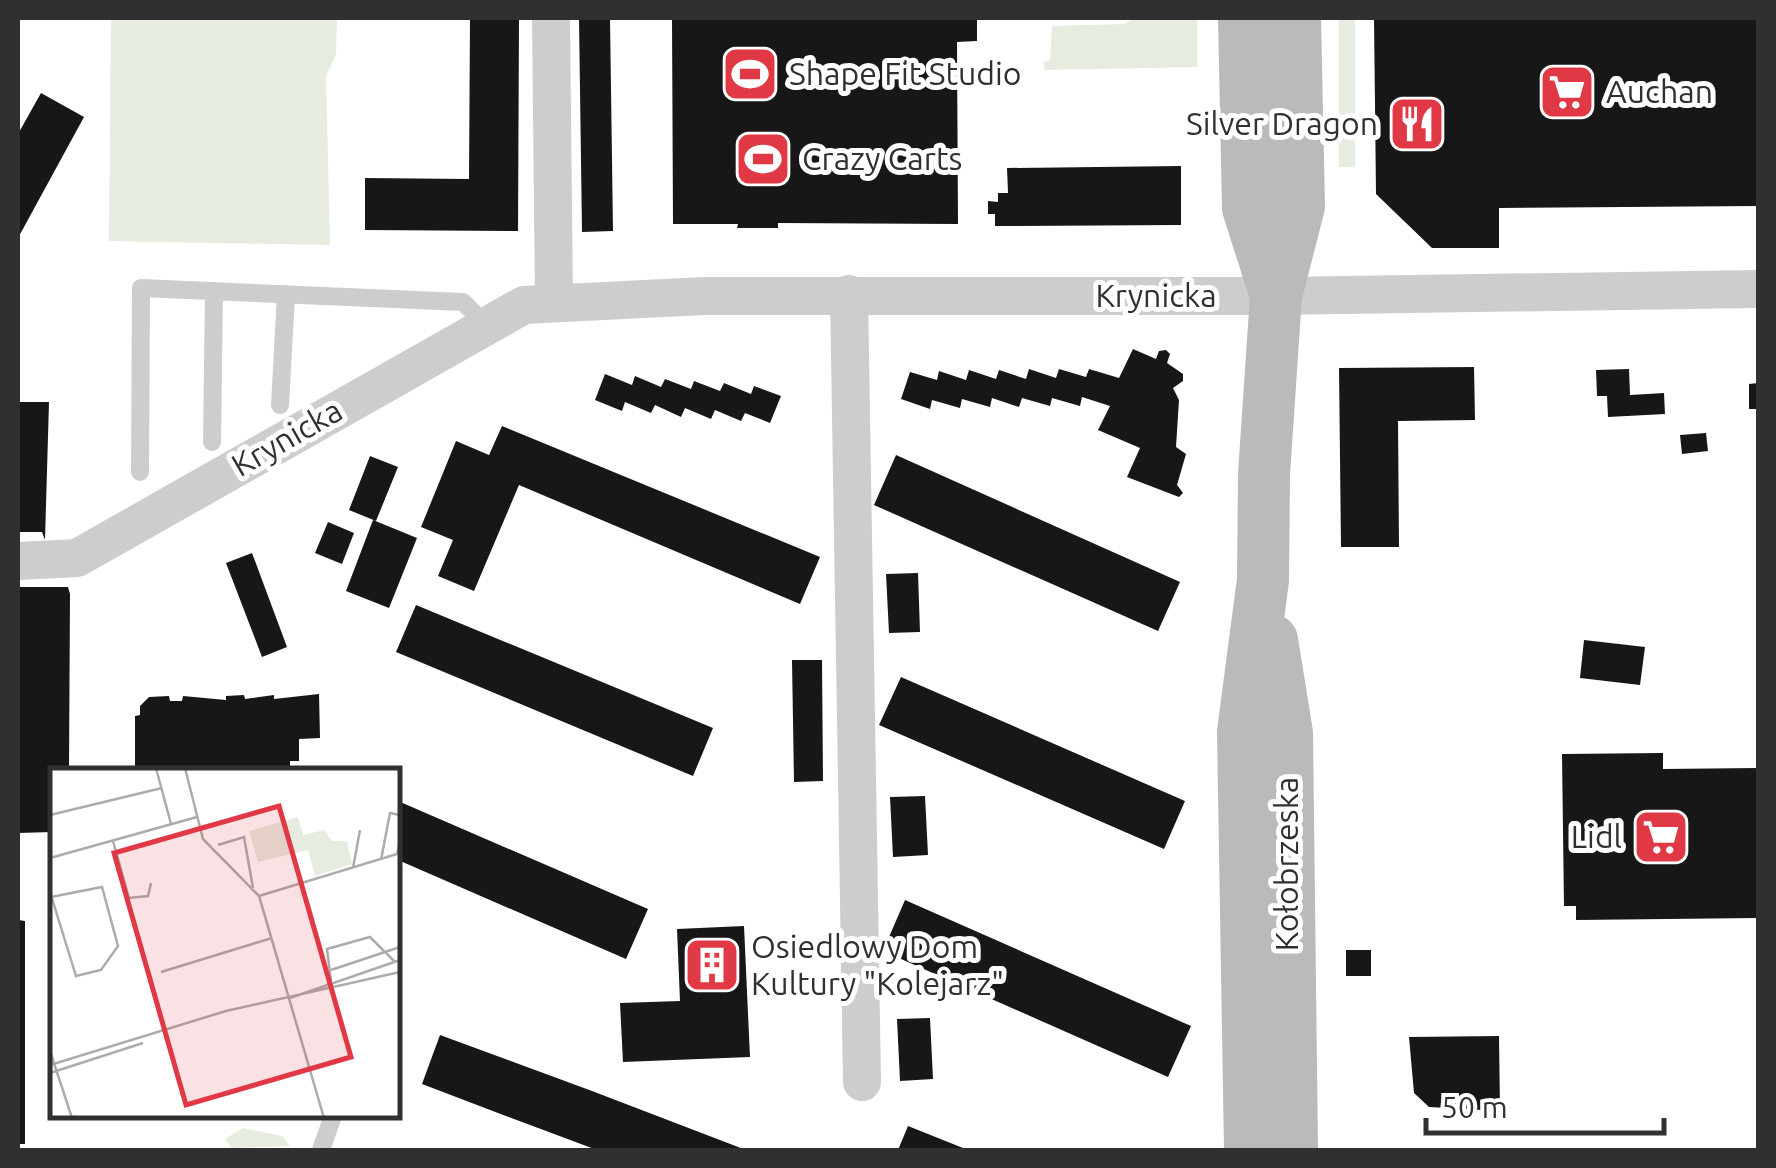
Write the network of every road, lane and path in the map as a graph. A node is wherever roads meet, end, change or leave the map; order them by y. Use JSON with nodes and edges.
{"nodes":[{"id":1,"x":551,"y":18,"type":"edge"},
{"id":2,"x":1244,"y":18,"type":"edge"},
{"id":3,"x":1296,"y":18,"type":"edge"},
{"id":4,"x":1758,"y":289,"type":"edge"},
{"id":5,"x":214,"y":291,"type":"junction"},
{"id":6,"x":286,"y":294,"type":"junction"},
{"id":7,"x":849,"y":294,"type":"junction"},
{"id":8,"x":1276,"y":296,"type":"junction"},
{"id":9,"x":554,"y":301,"type":"junction"},
{"id":10,"x":486,"y":325,"type":"junction"},
{"id":11,"x":280,"y":405,"type":"dead end"},
{"id":12,"x":212,"y":442,"type":"dead end"},
{"id":13,"x":140,"y":472,"type":"dead end"},
{"id":14,"x":18,"y":561,"type":"edge"},
{"id":15,"x":1263,"y":580,"type":"junction"},
{"id":16,"x":862,"y":1082,"type":"dead end"},
{"id":17,"x":332,"y":1118,"type":"edge"},
{"id":18,"x":322,"y":1150,"type":"edge"},
{"id":19,"x":1250,"y":1150,"type":"edge"},
{"id":20,"x":1292,"y":1150,"type":"edge"}],
"edges":[{"from":1,"to":9,"type":"street"},
{"from":2,"to":8,"type":"main road","name":"Kołobrzeska"},
{"from":3,"to":8,"type":"main road","name":"Kołobrzeska"},
{"from":4,"to":8,"type":"street","name":"Krynicka"},
{"from":5,"to":6,"type":"lane"},
{"from":5,"to":12,"type":"lane"},
{"from":5,"to":13,"type":"lane"},
{"from":6,"to":10,"type":"lane"},
{"from":6,"to":11,"type":"lane"},
{"from":7,"to":8,"type":"street","name":"Krynicka"},
{"from":7,"to":9,"type":"street","name":"Krynicka"},
{"from":7,"to":16,"type":"street"},
{"from":8,"to":15,"type":"main road","name":"Kołobrzeska"},
{"from":9,"to":10,"type":"street","name":"Krynicka"},
{"from":10,"to":14,"type":"street","name":"Krynicka"},
{"from":15,"to":19,"type":"main road","name":"Kołobrzeska"},
{"from":15,"to":20,"type":"main road","name":"Kołobrzeska"},
{"from":17,"to":18,"type":"lane"}]}
